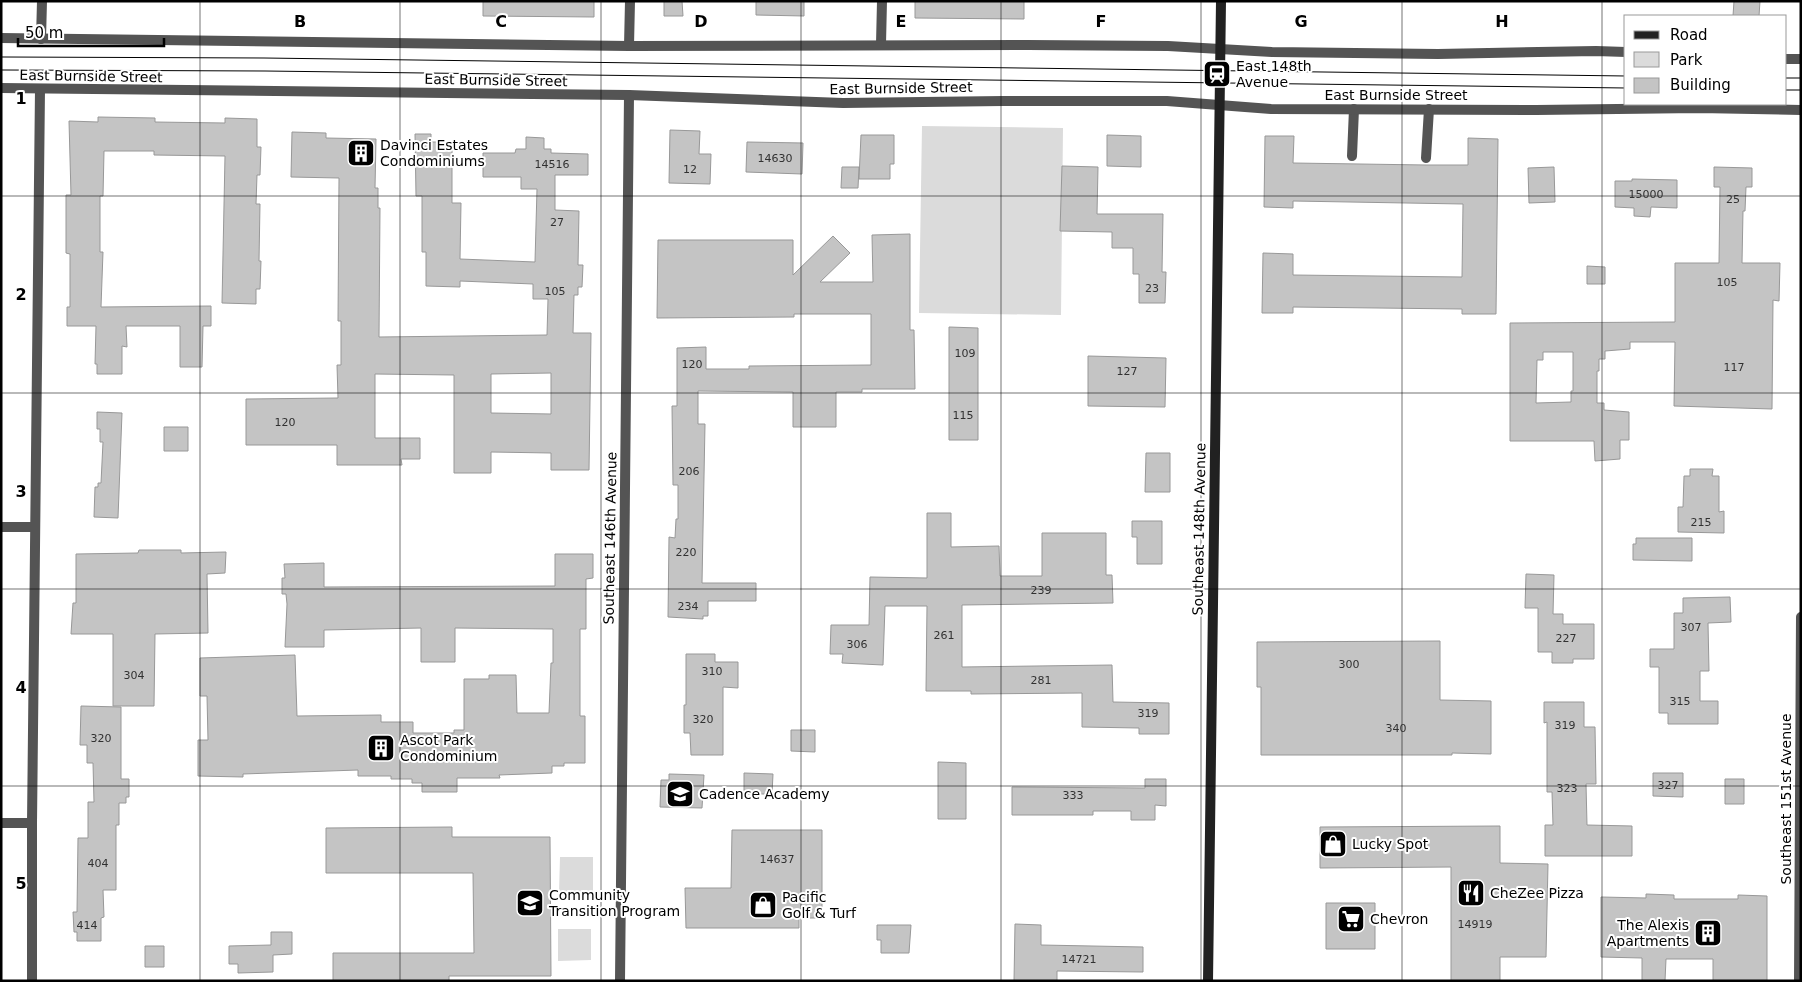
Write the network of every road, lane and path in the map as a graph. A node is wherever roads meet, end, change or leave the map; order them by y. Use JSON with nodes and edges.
{"nodes":[{"id":1,"x":42,"y":1,"type":"edge"},
{"id":2,"x":630,"y":1,"type":"edge"},
{"id":3,"x":882,"y":1,"type":"edge"},
{"id":4,"x":1221,"y":1,"type":"edge"},
{"id":5,"x":1,"y":38,"type":"edge"},
{"id":6,"x":41,"y":39,"type":"junction"},
{"id":7,"x":881,"y":44,"type":"junction"},
{"id":8,"x":629,"y":46,"type":"junction"},
{"id":9,"x":1220,"y":49,"type":"junction"},
{"id":10,"x":1624,"y":52,"type":"edge"},
{"id":11,"x":1787,"y":58,"type":"edge"},
{"id":12,"x":1801,"y":59,"type":"edge"},
{"id":13,"x":1,"y":88,"type":"edge"},
{"id":14,"x":40,"y":89,"type":"junction"},
{"id":15,"x":629,"y":95,"type":"junction"},
{"id":16,"x":1220,"y":105,"type":"junction"},
{"id":17,"x":1354,"y":109,"type":"junction"},
{"id":18,"x":1429,"y":109,"type":"junction"},
{"id":19,"x":1801,"y":110,"type":"edge"},
{"id":20,"x":1352,"y":156,"type":"dead end"},
{"id":21,"x":1426,"y":158,"type":"dead end"},
{"id":22,"x":1,"y":527,"type":"edge"},
{"id":23,"x":35,"y":527,"type":"junction"},
{"id":24,"x":1801,"y":617,"type":"edge"},
{"id":25,"x":1,"y":823,"type":"edge"},
{"id":26,"x":32,"y":823,"type":"junction"},
{"id":27,"x":32,"y":981,"type":"edge"},
{"id":28,"x":620,"y":981,"type":"edge"},
{"id":29,"x":1208,"y":981,"type":"edge"},
{"id":30,"x":1799,"y":981,"type":"edge"}],
"edges":[{"from":1,"to":6,"type":"street"},
{"from":2,"to":8,"type":"street"},
{"from":3,"to":7,"type":"street"},
{"from":4,"to":9,"type":"main road","name":"Southeast 148th Avenue"},
{"from":5,"to":6,"type":"street"},
{"from":6,"to":8,"type":"street"},
{"from":7,"to":8,"type":"street"},
{"from":7,"to":9,"type":"street"},
{"from":9,"to":10,"type":"street"},
{"from":9,"to":16,"type":"main road","name":"Southeast 148th Avenue"},
{"from":11,"to":12,"type":"street"},
{"from":13,"to":14,"type":"street","name":"East Burnside Street"},
{"from":14,"to":15,"type":"street","name":"East Burnside Street"},
{"from":14,"to":23,"type":"street"},
{"from":15,"to":16,"type":"street","name":"East Burnside Street"},
{"from":15,"to":28,"type":"street","name":"Southeast 146th Avenue"},
{"from":16,"to":17,"type":"street","name":"East Burnside Street"},
{"from":16,"to":29,"type":"main road","name":"Southeast 148th Avenue"},
{"from":17,"to":18,"type":"street","name":"East Burnside Street"},
{"from":17,"to":20,"type":"street"},
{"from":18,"to":19,"type":"street","name":"East Burnside Street"},
{"from":18,"to":21,"type":"street"},
{"from":22,"to":23,"type":"street"},
{"from":23,"to":26,"type":"street"},
{"from":24,"to":30,"type":"street","name":"Southeast 151st Avenue"},
{"from":25,"to":26,"type":"street"},
{"from":26,"to":27,"type":"street"}]}
